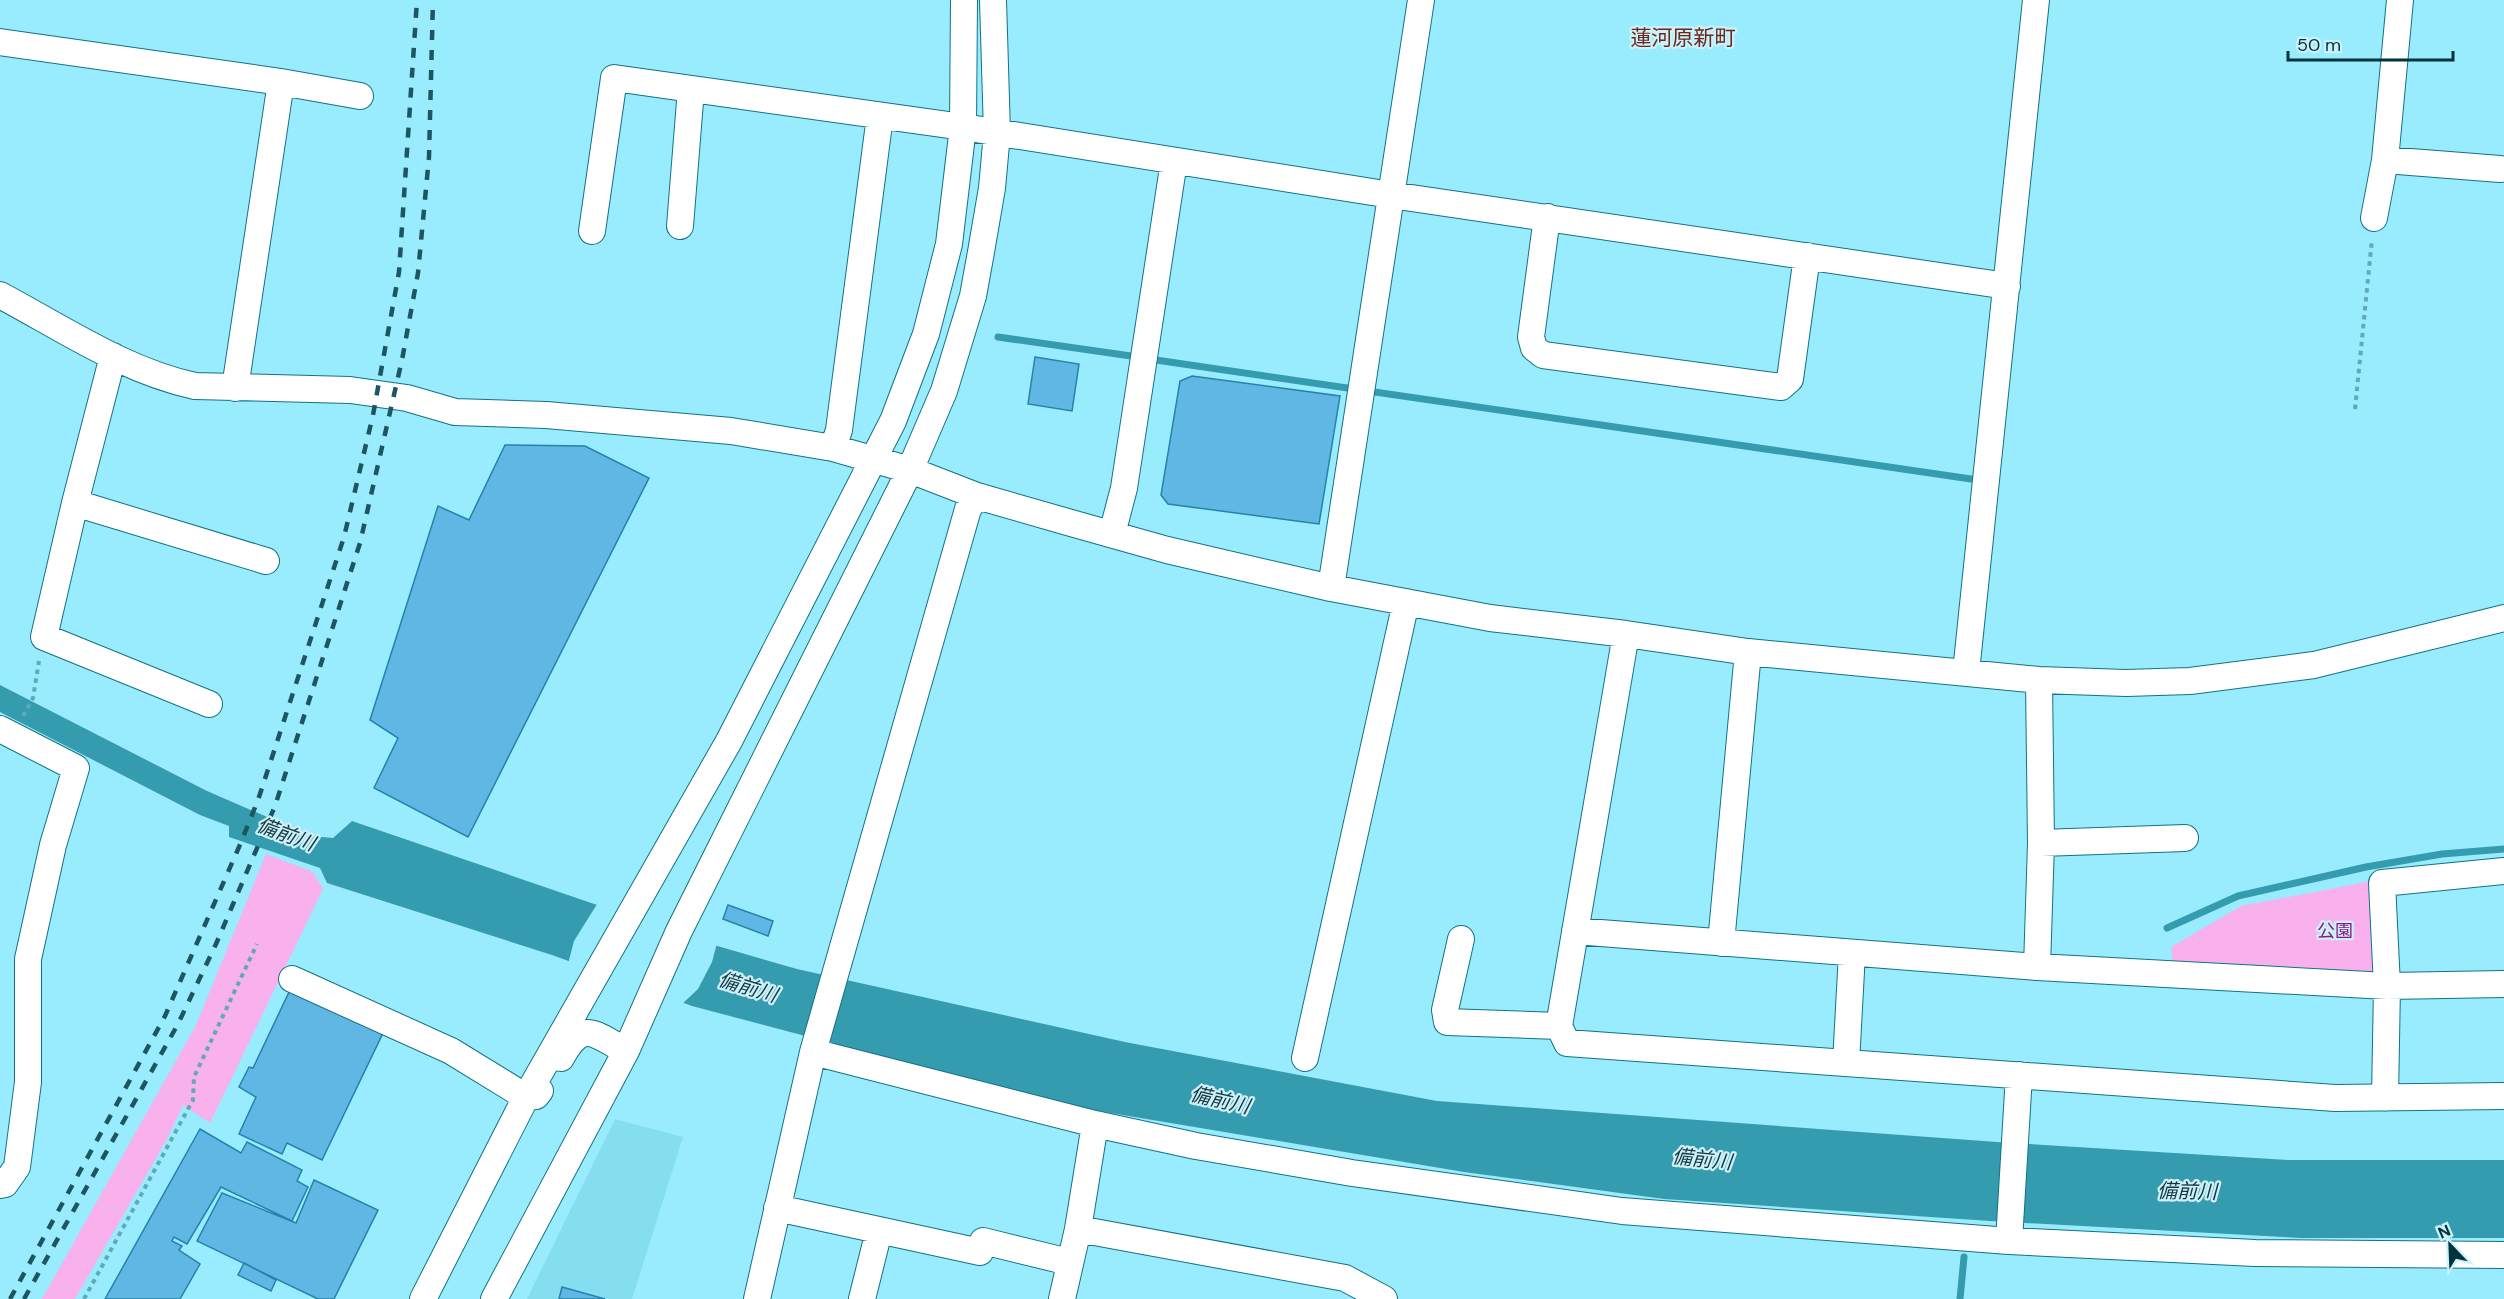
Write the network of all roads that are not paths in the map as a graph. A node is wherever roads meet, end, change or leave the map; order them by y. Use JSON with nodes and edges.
{"nodes":[{"id":1,"x":964,"y":0,"type":"edge"},
{"id":2,"x":993,"y":0,"type":"edge"},
{"id":3,"x":1421,"y":0,"type":"edge"},
{"id":4,"x":2036,"y":0,"type":"edge"},
{"id":5,"x":2400,"y":0,"type":"edge"},
{"id":6,"x":0,"y":42,"type":"edge"},
{"id":7,"x":281,"y":82,"type":"junction"},
{"id":8,"x":691,"y":89,"type":"junction"},
{"id":9,"x":360,"y":96,"type":"dead end"},
{"id":10,"x":879,"y":116,"type":"junction"},
{"id":11,"x":963,"y":127,"type":"junction"},
{"id":12,"x":996,"y":133,"type":"junction"},
{"id":13,"x":2385,"y":160,"type":"junction"},
{"id":14,"x":1174,"y":161,"type":"junction"},
{"id":15,"x":2500,"y":169,"type":"dead end"},
{"id":16,"x":1390,"y":195,"type":"junction"},
{"id":17,"x":1547,"y":217,"type":"junction"},
{"id":18,"x":2374,"y":218,"type":"road end"},
{"id":19,"x":680,"y":226,"type":"dead end"},
{"id":20,"x":592,"y":231,"type":"dead end"},
{"id":21,"x":1807,"y":256,"type":"junction"},
{"id":22,"x":2007,"y":286,"type":"junction"},
{"id":23,"x":0,"y":295,"type":"edge"},
{"id":24,"x":113,"y":356,"type":"junction"},
{"id":25,"x":235,"y":388,"type":"junction"},
{"id":26,"x":833,"y":448,"type":"junction"},
{"id":27,"x":875,"y":459,"type":"junction"},
{"id":28,"x":910,"y":470,"type":"junction"},
{"id":29,"x":977,"y":496,"type":"junction"},
{"id":30,"x":75,"y":503,"type":"junction"},
{"id":31,"x":1112,"y":534,"type":"junction"},
{"id":32,"x":266,"y":561,"type":"dead end"},
{"id":33,"x":1331,"y":588,"type":"junction"},
{"id":34,"x":1406,"y":602,"type":"junction"},
{"id":35,"x":2504,"y":618,"type":"edge"},
{"id":36,"x":1626,"y":634,"type":"junction"},
{"id":37,"x":1748,"y":652,"type":"junction"},
{"id":38,"x":1966,"y":672,"type":"junction"},
{"id":39,"x":2039,"y":680,"type":"junction"},
{"id":40,"x":209,"y":704,"type":"dead end"},
{"id":41,"x":0,"y":729,"type":"edge"},
{"id":42,"x":2185,"y":838,"type":"dead end"},
{"id":43,"x":2041,"y":843,"type":"junction"},
{"id":44,"x":2504,"y":871,"type":"edge"},
{"id":45,"x":1575,"y":932,"type":"junction"},
{"id":46,"x":1461,"y":939,"type":"dead end"},
{"id":47,"x":1721,"y":943,"type":"junction"},
{"id":48,"x":1852,"y":954,"type":"junction"},
{"id":49,"x":2037,"y":967,"type":"junction"},
{"id":50,"x":292,"y":979,"type":"dead end"},
{"id":51,"x":2504,"y":984,"type":"edge"},
{"id":52,"x":2387,"y":986,"type":"junction"},
{"id":53,"x":1559,"y":1026,"type":"junction"},
{"id":54,"x":815,"y":1048,"type":"junction"},
{"id":55,"x":626,"y":1051,"type":"junction"},
{"id":56,"x":1305,"y":1058,"type":"dead end"},
{"id":57,"x":1846,"y":1063,"type":"junction"},
{"id":58,"x":2019,"y":1076,"type":"junction"},
{"id":59,"x":2504,"y":1096,"type":"edge"},
{"id":60,"x":526,"y":1097,"type":"junction"},
{"id":61,"x":2385,"y":1098,"type":"junction"},
{"id":62,"x":1095,"y":1124,"type":"junction"},
{"id":63,"x":0,"y":1185,"type":"edge"},
{"id":64,"x":777,"y":1208,"type":"junction"},
{"id":65,"x":535,"y":1226,"type":"junction"},
{"id":66,"x":1078,"y":1229,"type":"junction"},
{"id":67,"x":879,"y":1231,"type":"junction"},
{"id":68,"x":2009,"y":1237,"type":"junction"},
{"id":69,"x":2504,"y":1255,"type":"edge"},
{"id":70,"x":1069,"y":1262,"type":"junction"},
{"id":71,"x":423,"y":1299,"type":"edge"},
{"id":72,"x":478,"y":1299,"type":"edge"},
{"id":73,"x":494,"y":1299,"type":"edge"},
{"id":74,"x":757,"y":1299,"type":"edge"},
{"id":75,"x":862,"y":1299,"type":"edge"},
{"id":76,"x":1062,"y":1299,"type":"edge"},
{"id":77,"x":1384,"y":1299,"type":"edge"}],
"edges":[{"from":1,"to":11,"type":"street"},
{"from":2,"to":12,"type":"street"},
{"from":3,"to":16,"type":"street"},
{"from":4,"to":22,"type":"street"},
{"from":5,"to":13,"type":"street"},
{"from":6,"to":7,"type":"street"},
{"from":7,"to":9,"type":"street"},
{"from":7,"to":25,"type":"street"},
{"from":8,"to":10,"type":"street"},
{"from":8,"to":19,"type":"street"},
{"from":8,"to":20,"type":"street"},
{"from":10,"to":11,"type":"street"},
{"from":10,"to":26,"type":"street"},
{"from":11,"to":12,"type":"street"},
{"from":11,"to":27,"type":"street"},
{"from":12,"to":14,"type":"street"},
{"from":12,"to":28,"type":"street"},
{"from":13,"to":15,"type":"street"},
{"from":13,"to":18,"type":"street"},
{"from":14,"to":16,"type":"street"},
{"from":14,"to":31,"type":"street"},
{"from":16,"to":17,"type":"street"},
{"from":16,"to":33,"type":"street"},
{"from":17,"to":21,"type":"street"},
{"from":17,"to":21,"type":"street"},
{"from":21,"to":22,"type":"street"},
{"from":22,"to":38,"type":"street"},
{"from":23,"to":24,"type":"street"},
{"from":24,"to":25,"type":"street"},
{"from":24,"to":30,"type":"street"},
{"from":25,"to":26,"type":"street"},
{"from":26,"to":27,"type":"street"},
{"from":27,"to":28,"type":"street"},
{"from":27,"to":60,"type":"street"},
{"from":28,"to":29,"type":"street"},
{"from":28,"to":55,"type":"street"},
{"from":29,"to":31,"type":"street"},
{"from":29,"to":54,"type":"street"},
{"from":30,"to":32,"type":"street"},
{"from":30,"to":40,"type":"street"},
{"from":31,"to":33,"type":"street"},
{"from":33,"to":34,"type":"street"},
{"from":34,"to":36,"type":"street"},
{"from":34,"to":56,"type":"street"},
{"from":35,"to":39,"type":"street"},
{"from":36,"to":37,"type":"street"},
{"from":36,"to":45,"type":"street"},
{"from":37,"to":38,"type":"street"},
{"from":37,"to":47,"type":"street"},
{"from":38,"to":39,"type":"street"},
{"from":39,"to":43,"type":"street"},
{"from":41,"to":63,"type":"street"},
{"from":42,"to":43,"type":"street"},
{"from":43,"to":49,"type":"street"},
{"from":44,"to":52,"type":"street"},
{"from":45,"to":47,"type":"street"},
{"from":45,"to":53,"type":"street"},
{"from":46,"to":53,"type":"street"},
{"from":47,"to":48,"type":"street"},
{"from":48,"to":49,"type":"street"},
{"from":48,"to":57,"type":"street"},
{"from":49,"to":52,"type":"street"},
{"from":50,"to":60,"type":"street"},
{"from":51,"to":52,"type":"street"},
{"from":52,"to":61,"type":"street"},
{"from":53,"to":57,"type":"street"},
{"from":54,"to":62,"type":"street"},
{"from":54,"to":64,"type":"street"},
{"from":55,"to":60,"type":"street"},
{"from":55,"to":65,"type":"street"},
{"from":57,"to":58,"type":"street"},
{"from":58,"to":61,"type":"street"},
{"from":58,"to":68,"type":"street"},
{"from":59,"to":61,"type":"street"},
{"from":60,"to":71,"type":"street"},
{"from":62,"to":66,"type":"street"},
{"from":62,"to":68,"type":"street"},
{"from":64,"to":67,"type":"street"},
{"from":64,"to":74,"type":"street"},
{"from":65,"to":72,"type":"street"},
{"from":65,"to":73,"type":"street"},
{"from":66,"to":70,"type":"street"},
{"from":66,"to":77,"type":"street"},
{"from":67,"to":70,"type":"street"},
{"from":67,"to":75,"type":"street"},
{"from":68,"to":69,"type":"street"},
{"from":70,"to":76,"type":"street"}]}
